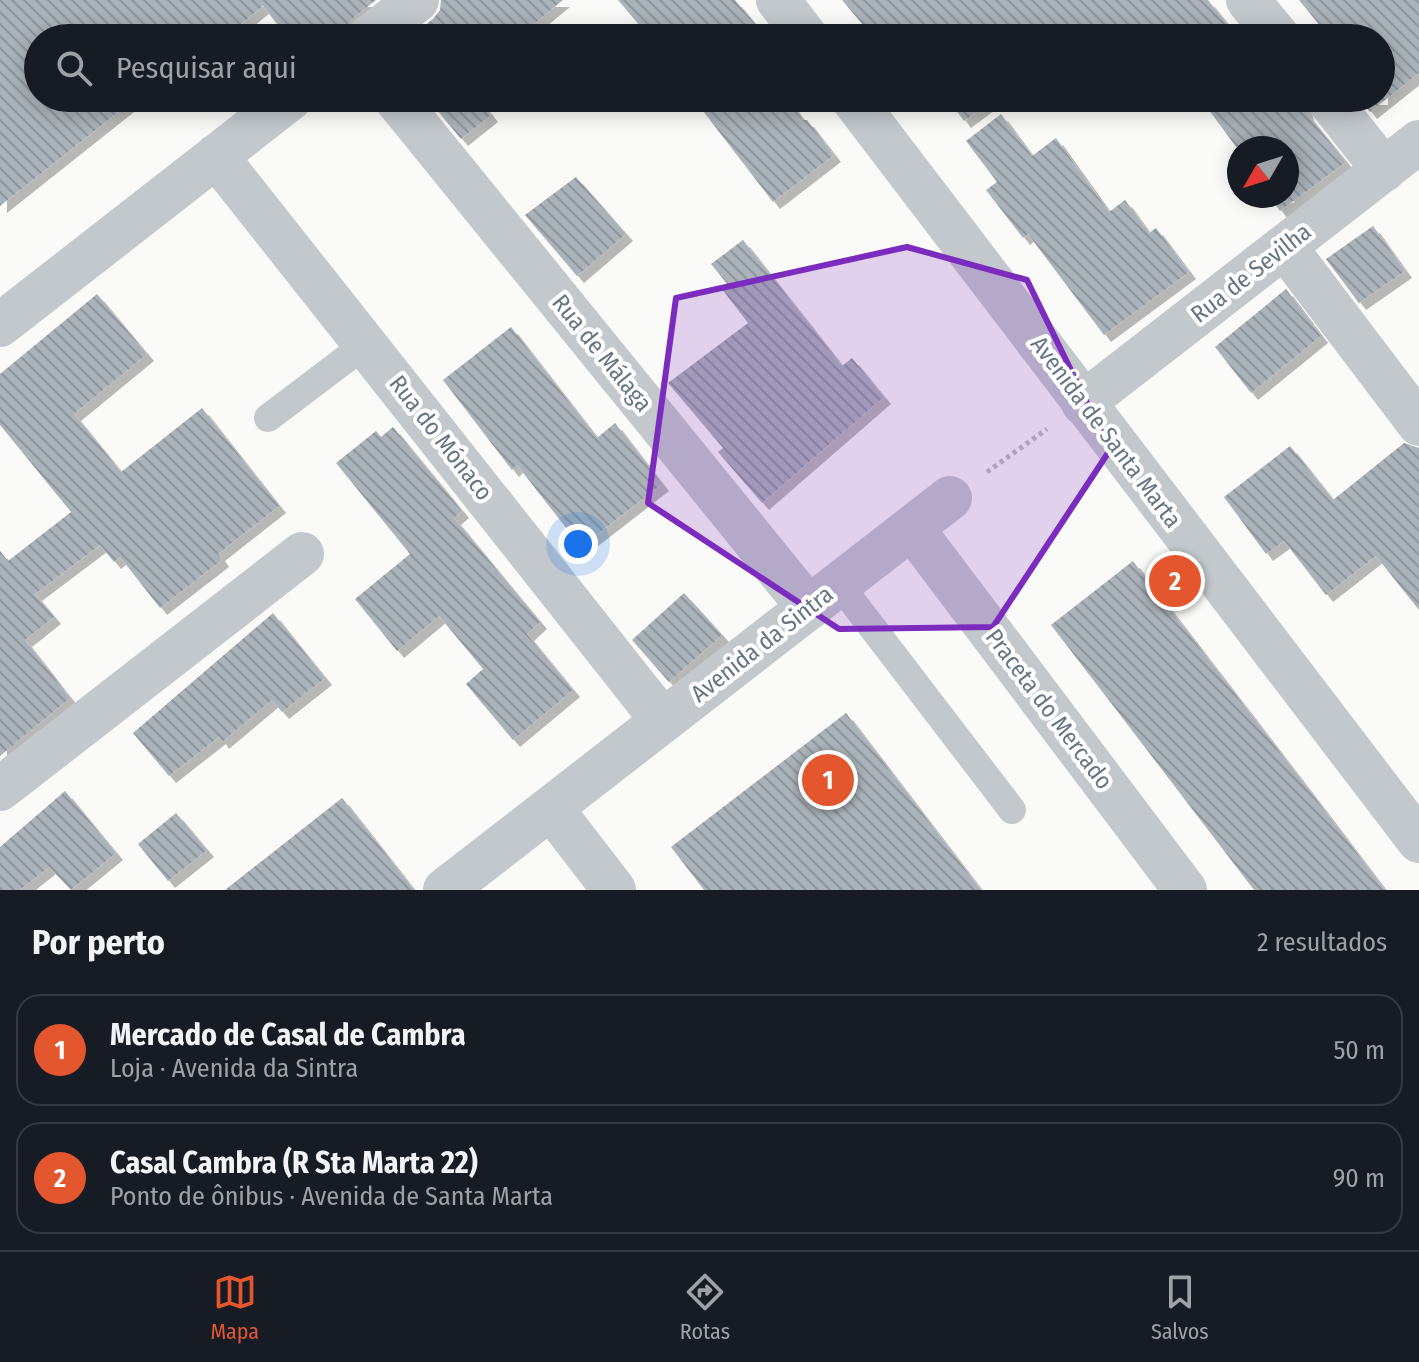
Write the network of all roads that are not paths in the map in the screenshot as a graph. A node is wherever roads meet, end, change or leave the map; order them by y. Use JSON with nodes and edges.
{"nodes":[{"id":1,"x":417,"y":0,"type":"edge"},
{"id":2,"x":778,"y":0,"type":"edge"},
{"id":3,"x":1248,"y":0,"type":"edge"},
{"id":4,"x":386,"y":24,"type":"edge"},
{"id":5,"x":796,"y":24,"type":"edge"},
{"id":6,"x":1268,"y":24,"type":"edge"},
{"id":7,"x":273,"y":112,"type":"edge"},
{"id":8,"x":407,"y":112,"type":"edge"},
{"id":9,"x":863,"y":112,"type":"edge"},
{"id":10,"x":1338,"y":112,"type":"edge"},
{"id":11,"x":1419,"y":142,"type":"edge"},
{"id":12,"x":216,"y":156,"type":"junction"},
{"id":13,"x":1384,"y":170,"type":"junction"},
{"id":14,"x":1285,"y":247,"type":"junction"},
{"id":15,"x":0,"y":325,"type":"edge"},
{"id":16,"x":367,"y":343,"type":"junction"},
{"id":17,"x":1083,"y":403,"type":"junction"},
{"id":18,"x":268,"y":418,"type":"dead end"},
{"id":19,"x":1419,"y":424,"type":"edge"},
{"id":20,"x":950,"y":498,"type":"road end"},
{"id":21,"x":912,"y":528,"type":"junction"},
{"id":22,"x":302,"y":554,"type":"dead end"},
{"id":23,"x":824,"y":596,"type":"junction"},
{"id":24,"x":663,"y":721,"type":"junction"},
{"id":25,"x":2,"y":783,"type":"edge"},
{"id":26,"x":551,"y":808,"type":"junction"},
{"id":27,"x":1012,"y":810,"type":"dead end"},
{"id":28,"x":1419,"y":841,"type":"edge"},
{"id":29,"x":445,"y":890,"type":"edge"},
{"id":30,"x":614,"y":890,"type":"edge"},
{"id":31,"x":1185,"y":890,"type":"edge"}],
"edges":[{"from":1,"to":4,"type":"street"},
{"from":2,"to":5,"type":"street"},
{"from":3,"to":6,"type":"street"},
{"from":7,"to":12,"type":"street"},
{"from":8,"to":23,"type":"street","name":"Rua de Málaga"},
{"from":9,"to":17,"type":"street","name":"Avenida de Santa Marta"},
{"from":10,"to":13,"type":"street"},
{"from":11,"to":13,"type":"street","name":"Rua de Sevilha"},
{"from":12,"to":15,"type":"street"},
{"from":12,"to":16,"type":"street","name":"Rua do Mónaco"},
{"from":13,"to":14,"type":"street","name":"Rua de Sevilha"},
{"from":14,"to":17,"type":"street","name":"Rua de Sevilha"},
{"from":14,"to":19,"type":"street"},
{"from":16,"to":18,"type":"lane"},
{"from":16,"to":24,"type":"street","name":"Rua do Mónaco"},
{"from":17,"to":28,"type":"street","name":"Avenida de Santa Marta"},
{"from":20,"to":21,"type":"street","name":"Avenida da Sintra"},
{"from":21,"to":23,"type":"street","name":"Avenida da Sintra"},
{"from":21,"to":31,"type":"street","name":"Praceta do Mercado"},
{"from":22,"to":25,"type":"street"},
{"from":23,"to":24,"type":"street","name":"Avenida da Sintra"},
{"from":23,"to":27,"type":"lane"},
{"from":24,"to":26,"type":"street","name":"Avenida da Sintra"},
{"from":26,"to":29,"type":"street","name":"Avenida da Sintra"},
{"from":26,"to":30,"type":"street"}]}
